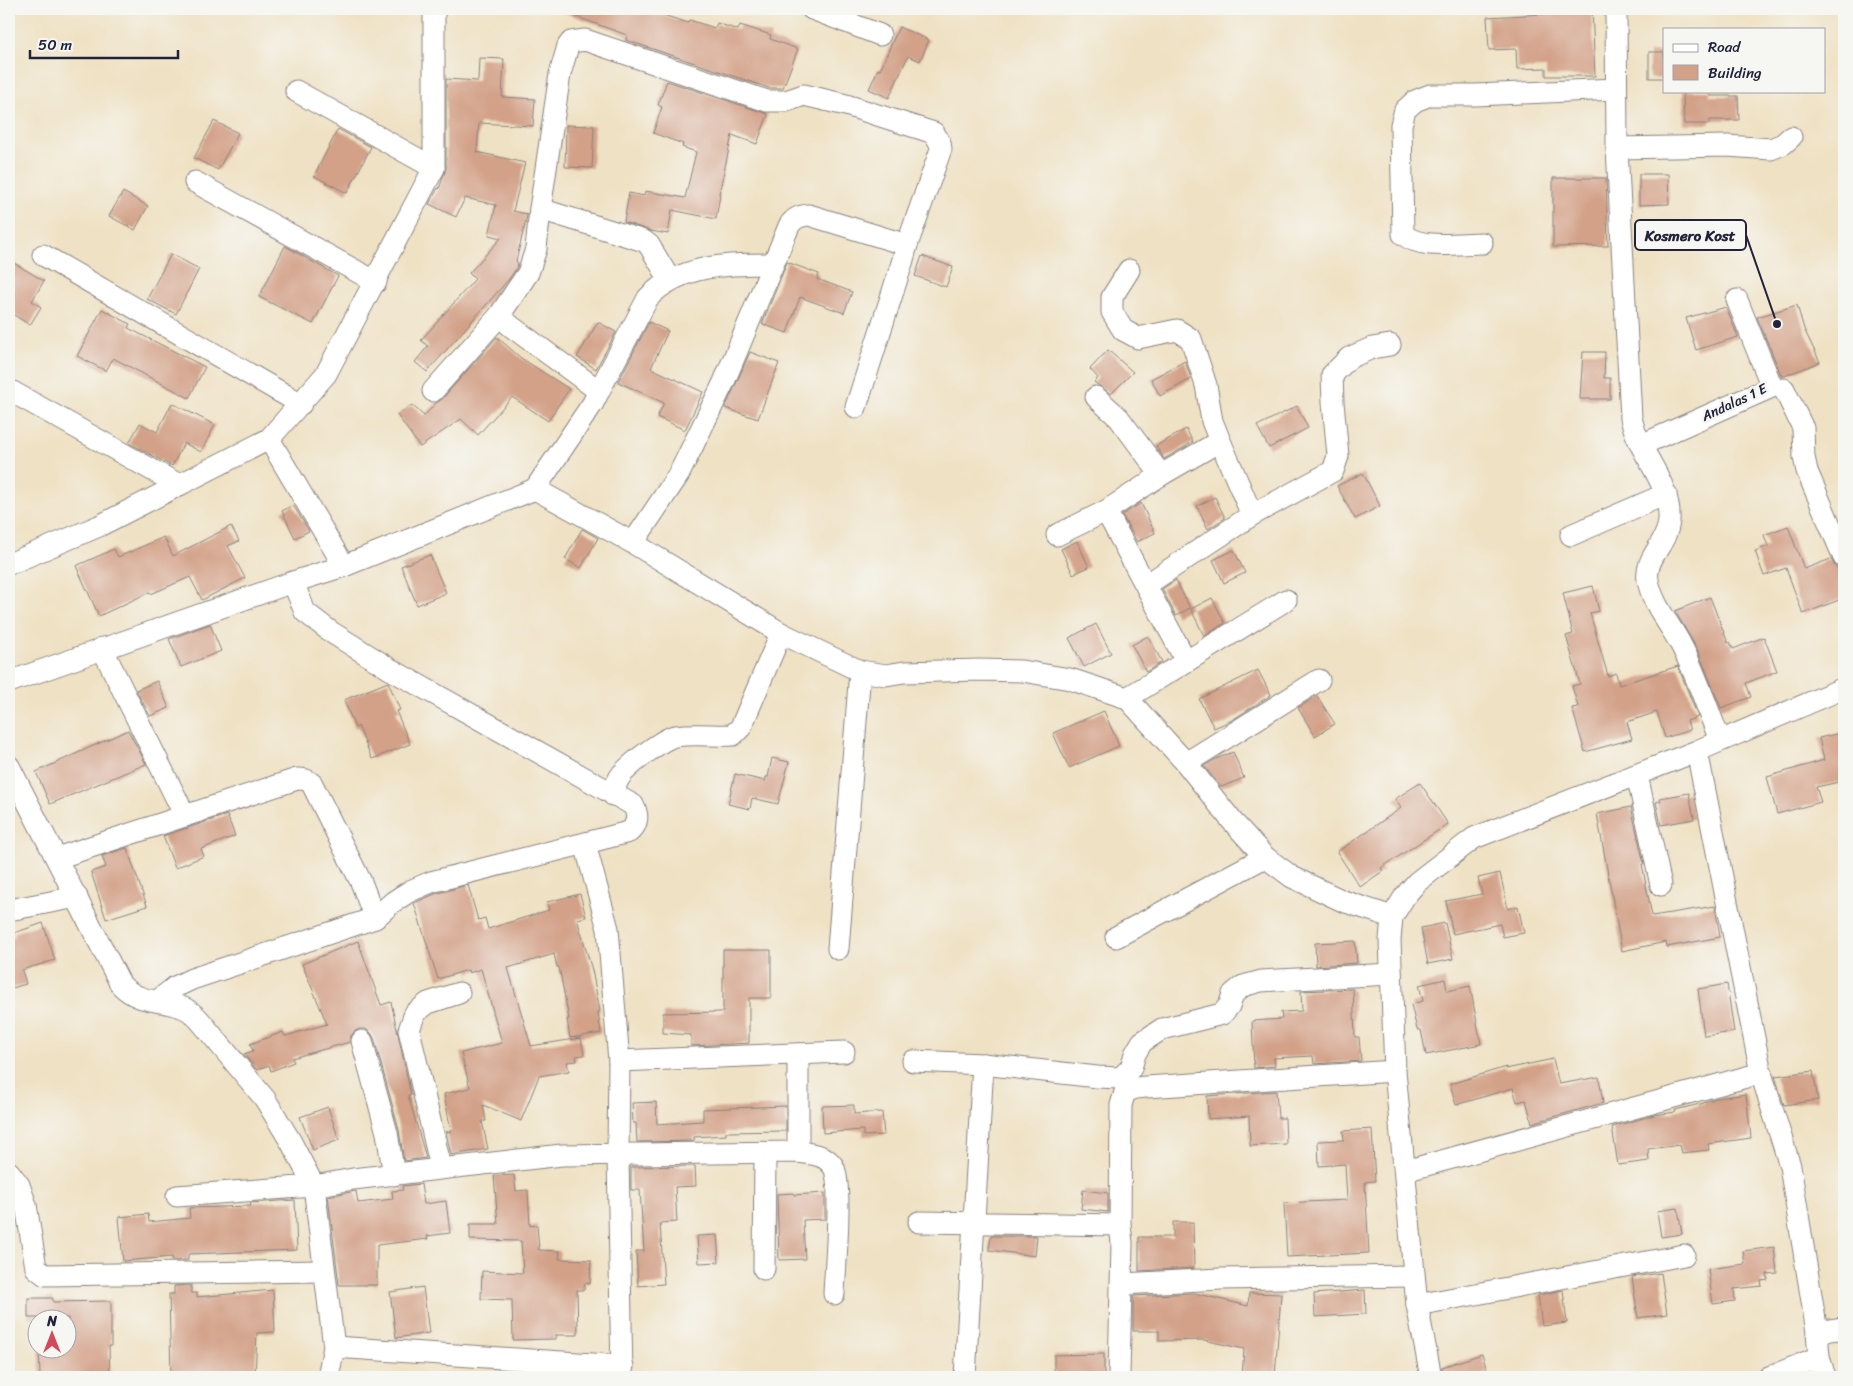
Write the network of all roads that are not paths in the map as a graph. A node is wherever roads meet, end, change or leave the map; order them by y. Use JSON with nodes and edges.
{"nodes":[{"id":1,"x":434,"y":9,"type":"edge"},
{"id":2,"x":812,"y":9,"type":"edge"},
{"id":3,"x":1616,"y":9,"type":"edge"},
{"id":4,"x":880,"y":35,"type":"dead end"},
{"id":5,"x":1616,"y":88,"type":"junction"},
{"id":6,"x":296,"y":91,"type":"dead end"},
{"id":7,"x":1790,"y":138,"type":"dead end"},
{"id":8,"x":1616,"y":148,"type":"junction"},
{"id":9,"x":434,"y":168,"type":"junction"},
{"id":10,"x":195,"y":182,"type":"dead end"},
{"id":11,"x":540,"y":209,"type":"junction"},
{"id":12,"x":1482,"y":242,"type":"dead end"},
{"id":13,"x":907,"y":245,"type":"junction"},
{"id":14,"x":43,"y":255,"type":"dead end"},
{"id":15,"x":773,"y":264,"type":"junction"},
{"id":16,"x":1129,"y":270,"type":"dead end"},
{"id":17,"x":670,"y":280,"type":"junction"},
{"id":18,"x":376,"y":282,"type":"junction"},
{"id":19,"x":1737,"y":300,"type":"dead end"},
{"id":20,"x":499,"y":316,"type":"junction"},
{"id":21,"x":1390,"y":345,"type":"dead end"},
{"id":22,"x":1784,"y":389,"type":"dead end"},
{"id":23,"x":9,"y":390,"type":"edge"},
{"id":24,"x":433,"y":391,"type":"dead end"},
{"id":25,"x":599,"y":391,"type":"junction"},
{"id":26,"x":1096,"y":397,"type":"dead end"},
{"id":27,"x":301,"y":404,"type":"junction"},
{"id":28,"x":856,"y":407,"type":"dead end"},
{"id":29,"x":269,"y":439,"type":"junction"},
{"id":30,"x":1220,"y":441,"type":"junction"},
{"id":31,"x":1641,"y":445,"type":"junction"},
{"id":32,"x":1162,"y":475,"type":"junction"},
{"id":33,"x":179,"y":485,"type":"junction"},
{"id":34,"x":535,"y":489,"type":"junction"},
{"id":35,"x":1666,"y":494,"type":"junction"},
{"id":36,"x":1106,"y":510,"type":"junction"},
{"id":37,"x":1252,"y":515,"type":"junction"},
{"id":38,"x":1057,"y":535,"type":"dead end"},
{"id":39,"x":1571,"y":535,"type":"dead end"},
{"id":40,"x":632,"y":543,"type":"junction"},
{"id":41,"x":1844,"y":558,"type":"edge"},
{"id":42,"x":9,"y":564,"type":"edge"},
{"id":43,"x":344,"y":566,"type":"junction"},
{"id":44,"x":293,"y":582,"type":"junction"},
{"id":45,"x":1146,"y":585,"type":"junction"},
{"id":46,"x":1286,"y":600,"type":"dead end"},
{"id":47,"x":781,"y":633,"type":"junction"},
{"id":48,"x":102,"y":648,"type":"junction"},
{"id":49,"x":1186,"y":661,"type":"junction"},
{"id":50,"x":860,"y":671,"type":"junction"},
{"id":51,"x":1319,"y":680,"type":"dead end"},
{"id":52,"x":9,"y":682,"type":"edge"},
{"id":53,"x":1844,"y":688,"type":"edge"},
{"id":54,"x":1128,"y":698,"type":"junction"},
{"id":55,"x":1720,"y":740,"type":"junction"},
{"id":56,"x":1697,"y":751,"type":"junction"},
{"id":57,"x":1186,"y":763,"type":"junction"},
{"id":58,"x":9,"y":766,"type":"edge"},
{"id":59,"x":1637,"y":775,"type":"junction"},
{"id":60,"x":613,"y":795,"type":"junction"},
{"id":61,"x":185,"y":816,"type":"junction"},
{"id":62,"x":585,"y":844,"type":"junction"},
{"id":63,"x":57,"y":858,"type":"junction"},
{"id":64,"x":1265,"y":858,"type":"junction"},
{"id":65,"x":1661,"y":885,"type":"dead end"},
{"id":66,"x":77,"y":897,"type":"junction"},
{"id":67,"x":9,"y":910,"type":"edge"},
{"id":68,"x":1392,"y":916,"type":"junction"},
{"id":69,"x":375,"y":918,"type":"junction"},
{"id":70,"x":1116,"y":937,"type":"dead end"},
{"id":71,"x":838,"y":948,"type":"dead end"},
{"id":72,"x":1391,"y":974,"type":"junction"},
{"id":73,"x":459,"y":993,"type":"dead end"},
{"id":74,"x":156,"y":1001,"type":"junction"},
{"id":75,"x":362,"y":1041,"type":"dead end"},
{"id":76,"x":844,"y":1052,"type":"dead end"},
{"id":77,"x":798,"y":1054,"type":"junction"},
{"id":78,"x":1135,"y":1054,"type":"junction"},
{"id":79,"x":619,"y":1062,"type":"junction"},
{"id":80,"x":913,"y":1062,"type":"dead end"},
{"id":81,"x":983,"y":1064,"type":"junction"},
{"id":82,"x":1395,"y":1071,"type":"junction"},
{"id":83,"x":1761,"y":1072,"type":"junction"},
{"id":84,"x":1136,"y":1088,"type":"junction"},
{"id":85,"x":798,"y":1152,"type":"junction"},
{"id":86,"x":765,"y":1153,"type":"junction"},
{"id":87,"x":618,"y":1156,"type":"junction"},
{"id":88,"x":441,"y":1168,"type":"junction"},
{"id":89,"x":1404,"y":1171,"type":"junction"},
{"id":90,"x":9,"y":1172,"type":"edge"},
{"id":91,"x":394,"y":1175,"type":"junction"},
{"id":92,"x":314,"y":1186,"type":"junction"},
{"id":93,"x":178,"y":1196,"type":"dead end"},
{"id":94,"x":919,"y":1222,"type":"dead end"},
{"id":95,"x":975,"y":1223,"type":"junction"},
{"id":96,"x":1120,"y":1225,"type":"junction"},
{"id":97,"x":1684,"y":1255,"type":"dead end"},
{"id":98,"x":764,"y":1269,"type":"dead end"},
{"id":99,"x":324,"y":1271,"type":"junction"},
{"id":100,"x":1414,"y":1276,"type":"junction"},
{"id":101,"x":1121,"y":1284,"type":"junction"},
{"id":102,"x":834,"y":1294,"type":"dead end"},
{"id":103,"x":1417,"y":1305,"type":"junction"},
{"id":104,"x":1844,"y":1328,"type":"edge"},
{"id":105,"x":1817,"y":1332,"type":"junction"},
{"id":106,"x":334,"y":1347,"type":"junction"},
{"id":107,"x":1819,"y":1356,"type":"junction"},
{"id":108,"x":622,"y":1372,"type":"edge"},
{"id":109,"x":328,"y":1377,"type":"edge"},
{"id":110,"x":965,"y":1377,"type":"edge"},
{"id":111,"x":1118,"y":1377,"type":"edge"},
{"id":112,"x":1431,"y":1377,"type":"edge"},
{"id":113,"x":1769,"y":1377,"type":"edge"},
{"id":114,"x":1825,"y":1377,"type":"edge"}],
"edges":[{"from":1,"to":9,"type":"street"},
{"from":2,"to":4,"type":"street"},
{"from":3,"to":5,"type":"street"},
{"from":5,"to":8,"type":"street"},
{"from":5,"to":12,"type":"street"},
{"from":6,"to":9,"type":"street"},
{"from":7,"to":8,"type":"street"},
{"from":8,"to":31,"type":"street"},
{"from":9,"to":18,"type":"street"},
{"from":10,"to":18,"type":"street"},
{"from":11,"to":13,"type":"street"},
{"from":11,"to":17,"type":"street"},
{"from":11,"to":20,"type":"street"},
{"from":13,"to":15,"type":"street"},
{"from":13,"to":28,"type":"street"},
{"from":14,"to":27,"type":"street"},
{"from":15,"to":17,"type":"street"},
{"from":15,"to":40,"type":"street"},
{"from":16,"to":30,"type":"street"},
{"from":17,"to":25,"type":"street"},
{"from":18,"to":27,"type":"street"},
{"from":19,"to":31,"type":"street","name":"Andalas 1 E"},
{"from":20,"to":24,"type":"street"},
{"from":20,"to":25,"type":"street"},
{"from":21,"to":37,"type":"street"},
{"from":22,"to":41,"type":"street"},
{"from":23,"to":33,"type":"street"},
{"from":25,"to":34,"type":"street"},
{"from":26,"to":32,"type":"street"},
{"from":27,"to":29,"type":"street"},
{"from":29,"to":33,"type":"street"},
{"from":29,"to":43,"type":"street"},
{"from":30,"to":32,"type":"street"},
{"from":30,"to":37,"type":"street"},
{"from":31,"to":35,"type":"street"},
{"from":32,"to":36,"type":"street"},
{"from":33,"to":42,"type":"street"},
{"from":34,"to":40,"type":"street"},
{"from":34,"to":43,"type":"street"},
{"from":35,"to":39,"type":"street"},
{"from":35,"to":55,"type":"street"},
{"from":36,"to":38,"type":"street"},
{"from":36,"to":45,"type":"street"},
{"from":37,"to":45,"type":"street"},
{"from":40,"to":47,"type":"street"},
{"from":43,"to":44,"type":"street"},
{"from":44,"to":48,"type":"street"},
{"from":44,"to":60,"type":"street"},
{"from":45,"to":49,"type":"street"},
{"from":46,"to":49,"type":"street"},
{"from":47,"to":50,"type":"street"},
{"from":47,"to":60,"type":"street"},
{"from":48,"to":52,"type":"street"},
{"from":48,"to":61,"type":"street"},
{"from":49,"to":54,"type":"street"},
{"from":50,"to":54,"type":"street"},
{"from":50,"to":71,"type":"street"},
{"from":51,"to":57,"type":"street"},
{"from":53,"to":55,"type":"street"},
{"from":54,"to":57,"type":"street"},
{"from":55,"to":56,"type":"street"},
{"from":56,"to":59,"type":"street"},
{"from":56,"to":83,"type":"street"},
{"from":57,"to":64,"type":"street"},
{"from":58,"to":63,"type":"street"},
{"from":59,"to":65,"type":"street"},
{"from":59,"to":68,"type":"street"},
{"from":60,"to":62,"type":"street"},
{"from":61,"to":63,"type":"street"},
{"from":61,"to":69,"type":"street"},
{"from":62,"to":69,"type":"street"},
{"from":62,"to":79,"type":"street"},
{"from":63,"to":66,"type":"street"},
{"from":64,"to":68,"type":"street"},
{"from":64,"to":70,"type":"street"},
{"from":66,"to":67,"type":"street"},
{"from":66,"to":74,"type":"street"},
{"from":68,"to":72,"type":"street"},
{"from":69,"to":74,"type":"street"},
{"from":72,"to":78,"type":"street"},
{"from":72,"to":82,"type":"street"},
{"from":73,"to":88,"type":"street"},
{"from":74,"to":92,"type":"street"},
{"from":75,"to":91,"type":"street"},
{"from":76,"to":77,"type":"street"},
{"from":77,"to":79,"type":"street"},
{"from":77,"to":85,"type":"street"},
{"from":78,"to":81,"type":"street"},
{"from":78,"to":84,"type":"street"},
{"from":79,"to":87,"type":"street"},
{"from":80,"to":81,"type":"street"},
{"from":81,"to":95,"type":"street"},
{"from":82,"to":84,"type":"street"},
{"from":82,"to":89,"type":"street"},
{"from":83,"to":89,"type":"street"},
{"from":83,"to":105,"type":"street"},
{"from":84,"to":96,"type":"street"},
{"from":85,"to":86,"type":"street"},
{"from":85,"to":102,"type":"street"},
{"from":86,"to":87,"type":"street"},
{"from":86,"to":98,"type":"street"},
{"from":87,"to":88,"type":"street"},
{"from":87,"to":108,"type":"street"},
{"from":88,"to":91,"type":"street"},
{"from":89,"to":100,"type":"street"},
{"from":90,"to":99,"type":"street"},
{"from":91,"to":92,"type":"street"},
{"from":92,"to":93,"type":"street"},
{"from":92,"to":99,"type":"street"},
{"from":94,"to":95,"type":"street"},
{"from":95,"to":96,"type":"street"},
{"from":95,"to":110,"type":"street"},
{"from":96,"to":101,"type":"street"},
{"from":97,"to":103,"type":"street"},
{"from":99,"to":106,"type":"street"},
{"from":100,"to":101,"type":"street"},
{"from":100,"to":103,"type":"street"},
{"from":101,"to":111,"type":"street"},
{"from":103,"to":112,"type":"street"},
{"from":104,"to":105,"type":"street"},
{"from":105,"to":107,"type":"street"},
{"from":106,"to":108,"type":"street"},
{"from":106,"to":109,"type":"street"},
{"from":107,"to":113,"type":"street"},
{"from":107,"to":114,"type":"street"}]}
